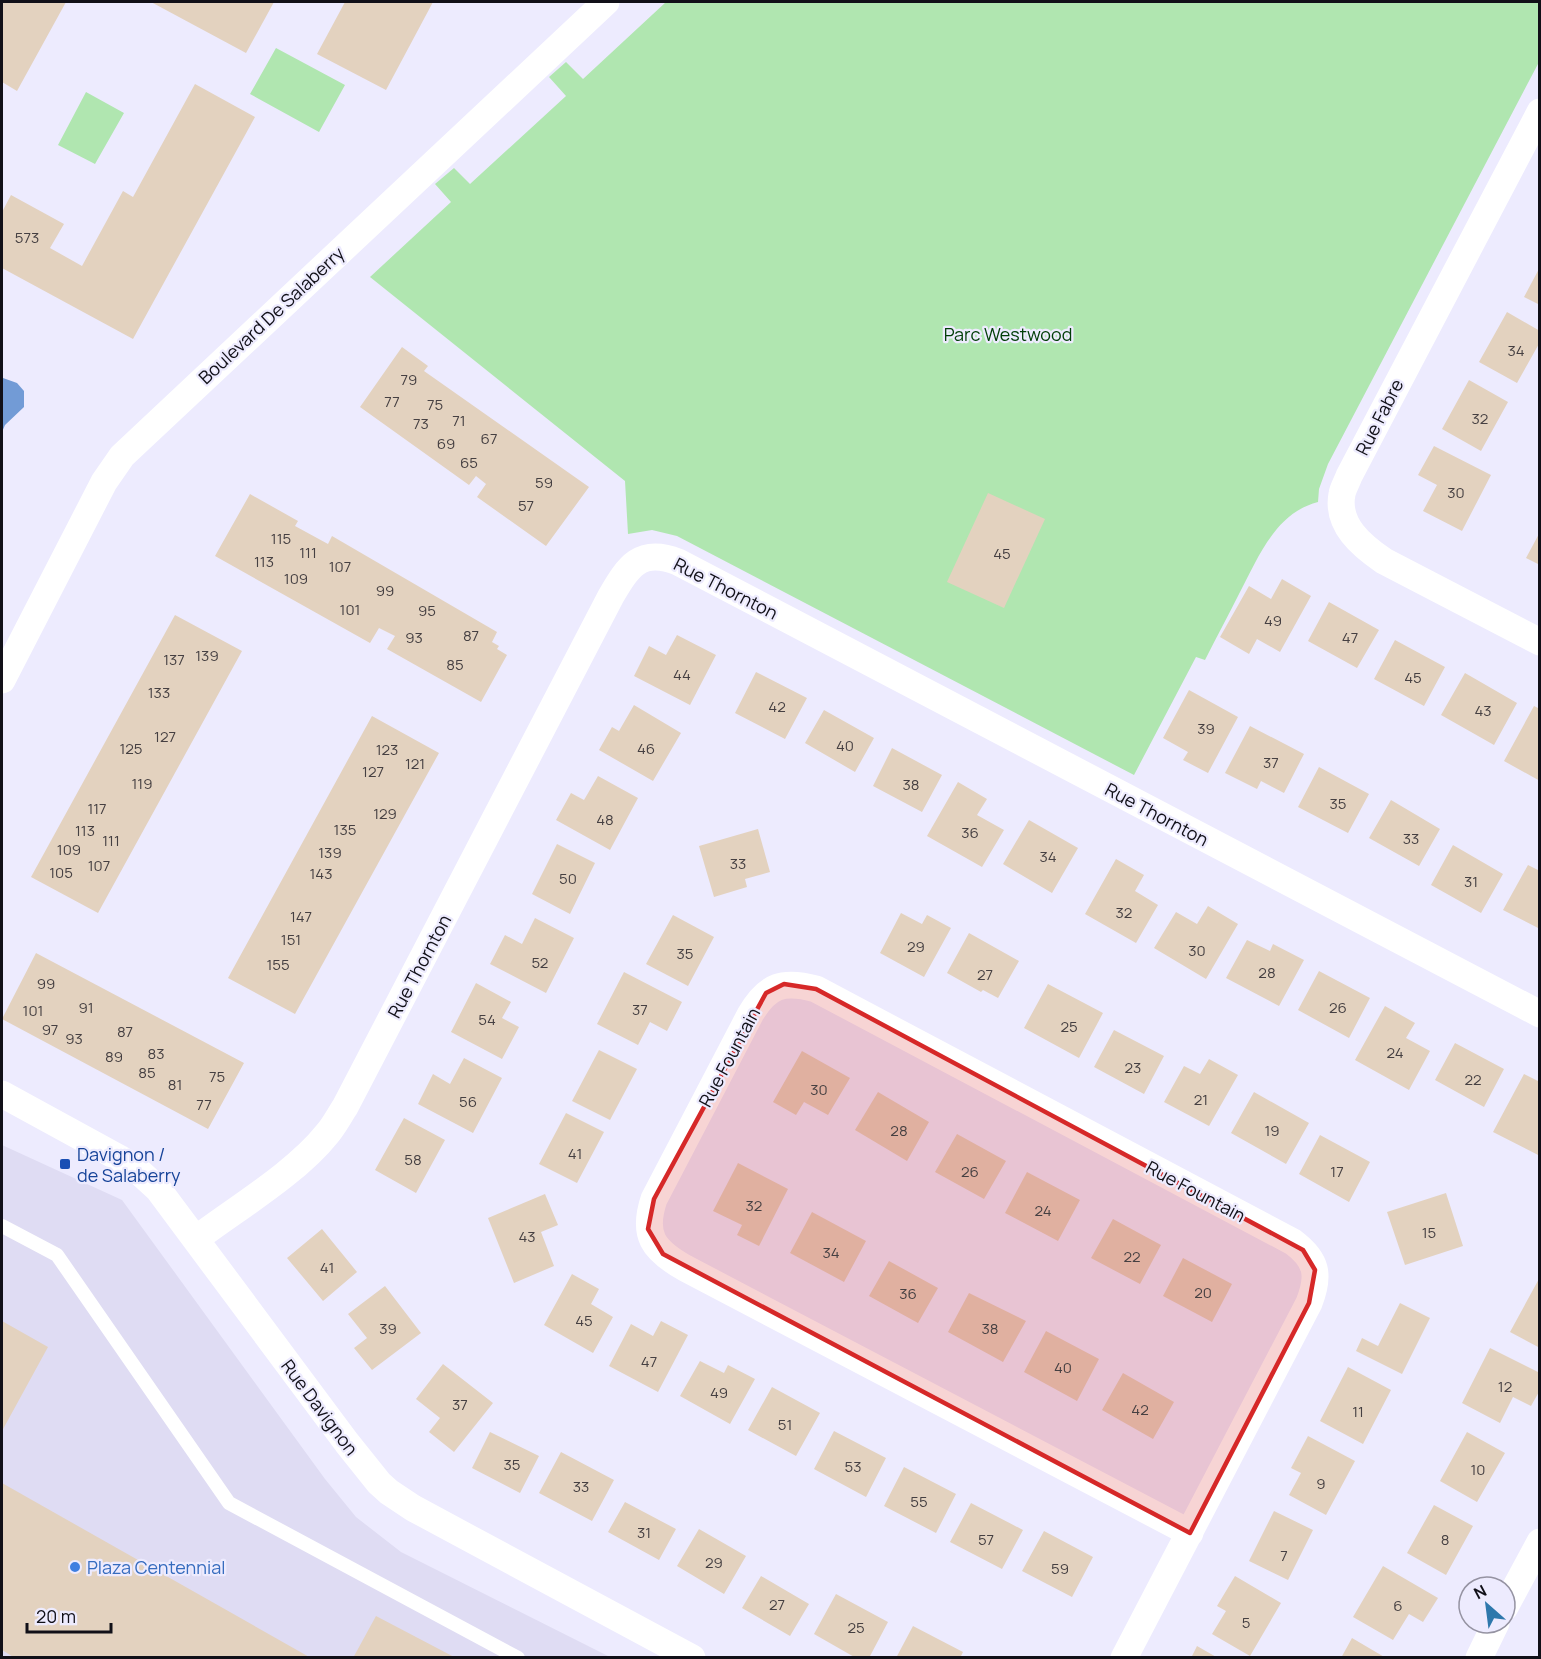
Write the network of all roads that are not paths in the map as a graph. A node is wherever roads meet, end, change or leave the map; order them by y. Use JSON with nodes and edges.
{"nodes":[{"id":1,"x":606,"y":2,"type":"edge"},
{"id":2,"x":1539,"y":112,"type":"edge"},
{"id":3,"x":1539,"y":642,"type":"edge"},
{"id":4,"x":2,"y":680,"type":"edge"},
{"id":5,"x":1539,"y":1014,"type":"edge"},
{"id":6,"x":2,"y":1094,"type":"edge"},
{"id":7,"x":2,"y":1226,"type":"edge"},
{"id":8,"x":196,"y":1239,"type":"junction"},
{"id":9,"x":1190,"y":1533,"type":"junction"},
{"id":10,"x":1539,"y":1542,"type":"edge"},
{"id":11,"x":1517,"y":1584,"type":"edge"},
{"id":12,"x":1490,"y":1635,"type":"edge"},
{"id":13,"x":518,"y":1658,"type":"edge"},
{"id":14,"x":692,"y":1658,"type":"edge"},
{"id":15,"x":1124,"y":1658,"type":"edge"},
{"id":16,"x":1479,"y":1658,"type":"edge"}],
"edges":[{"from":1,"to":4,"type":"street","name":"Boulevard De Salaberry"},
{"from":2,"to":3,"type":"street","name":"Rue Fabre"},
{"from":5,"to":8,"type":"street","name":"Rue Thornton"},
{"from":6,"to":8,"type":"street","name":"Rue Davignon"},
{"from":7,"to":13,"type":"lane"},
{"from":8,"to":14,"type":"street","name":"Rue Davignon"},
{"from":9,"to":9,"type":"street","name":"Rue Fountain"},
{"from":9,"to":15,"type":"street","name":"Rue Fountain"},
{"from":10,"to":11,"type":"street"},
{"from":12,"to":16,"type":"street"}]}
